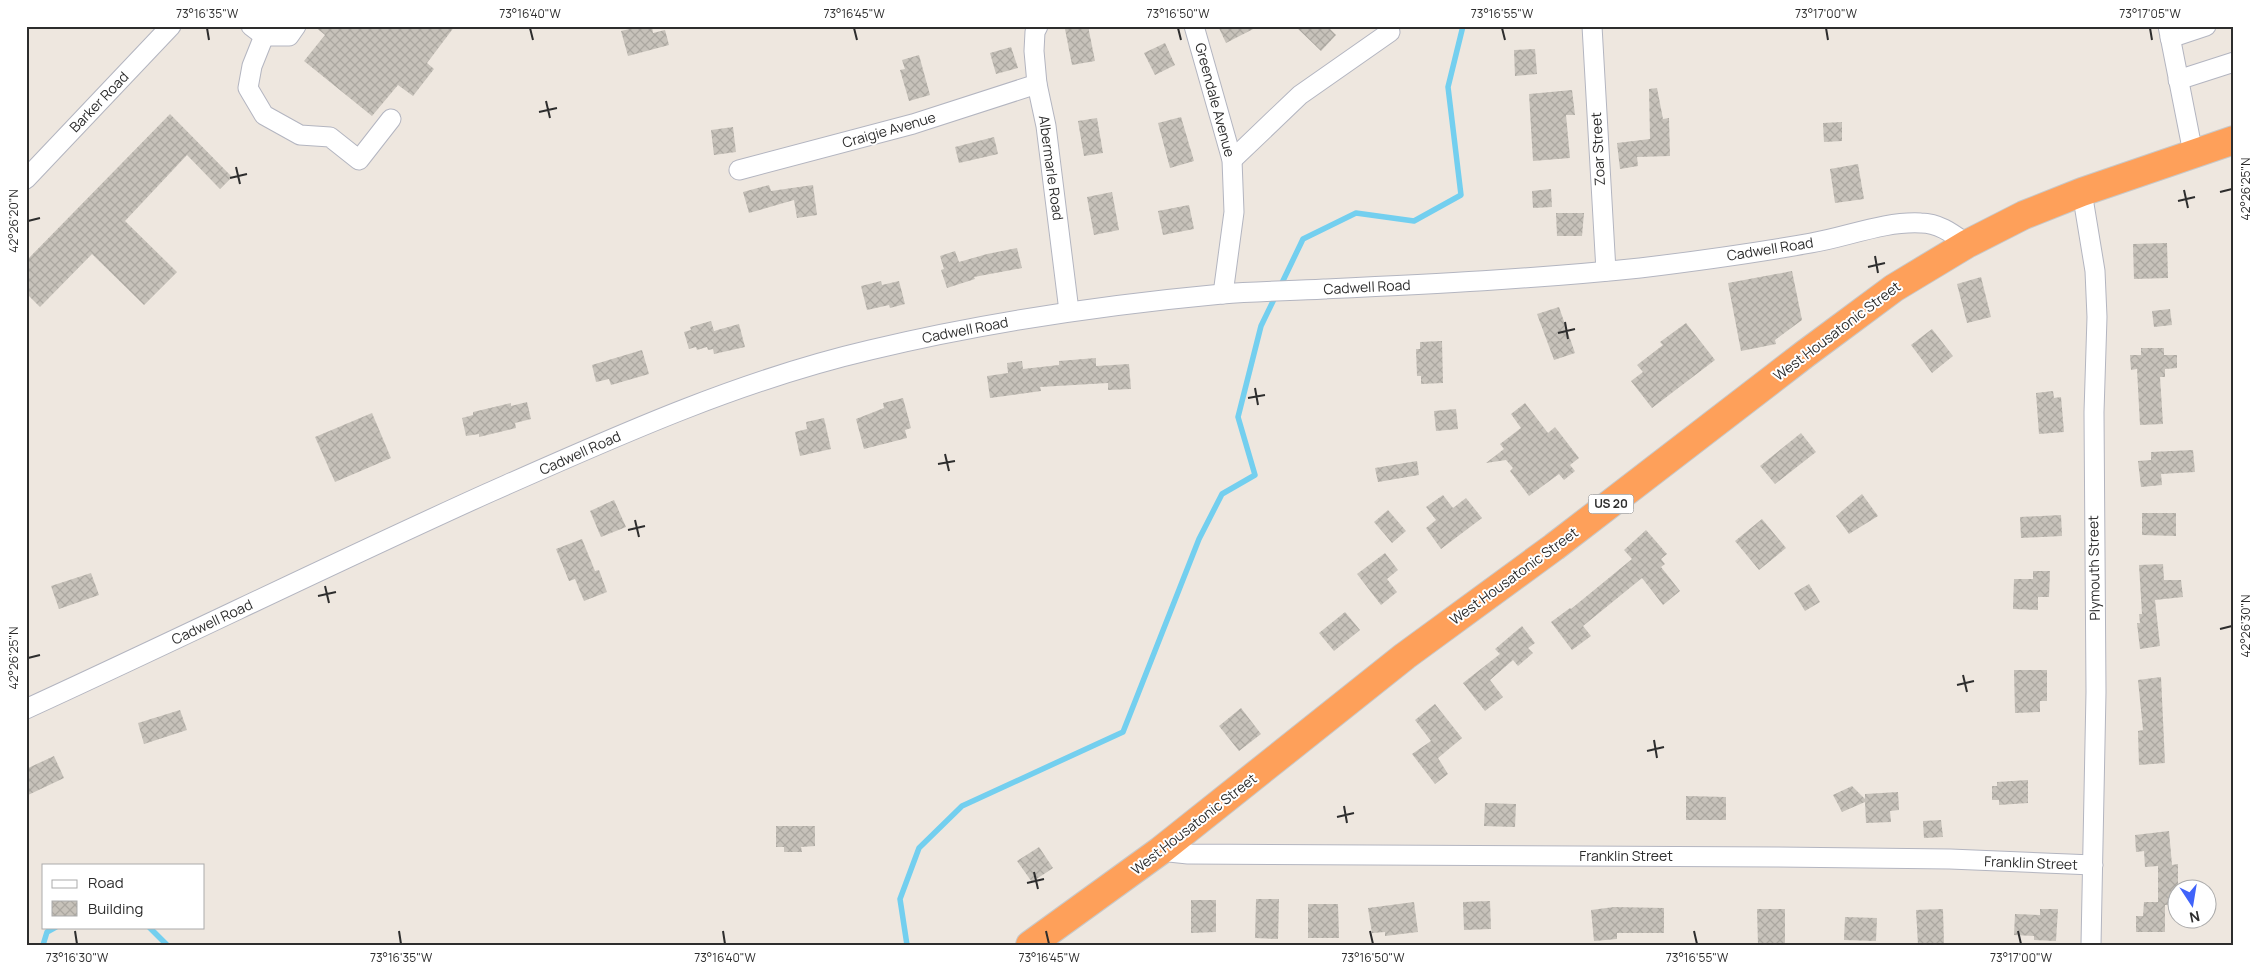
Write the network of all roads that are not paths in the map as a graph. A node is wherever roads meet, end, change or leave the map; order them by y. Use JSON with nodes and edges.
{"nodes":[{"id":1,"x":171,"y":26,"type":"edge"},
{"id":2,"x":296,"y":26,"type":"edge"},
{"id":3,"x":1038,"y":26,"type":"edge"},
{"id":4,"x":1194,"y":26,"type":"edge"},
{"id":5,"x":1592,"y":26,"type":"edge"},
{"id":6,"x":2206,"y":26,"type":"edge"},
{"id":7,"x":258,"y":31,"type":"edge"},
{"id":8,"x":1390,"y":32,"type":"dead end"},
{"id":9,"x":2169,"y":32,"type":"edge"},
{"id":10,"x":2234,"y":62,"type":"edge"},
{"id":11,"x":2178,"y":80,"type":"junction"},
{"id":12,"x":1037,"y":84,"type":"junction"},
{"id":13,"x":391,"y":120,"type":"dead end"},
{"id":14,"x":2234,"y":140,"type":"edge"},
{"id":15,"x":2193,"y":153,"type":"junction"},
{"id":16,"x":1232,"y":160,"type":"junction"},
{"id":17,"x":739,"y":170,"type":"dead end"},
{"id":18,"x":26,"y":179,"type":"edge"},
{"id":19,"x":2082,"y":192,"type":"junction"},
{"id":20,"x":1966,"y":244,"type":"junction"},
{"id":21,"x":1606,"y":271,"type":"junction"},
{"id":22,"x":1223,"y":294,"type":"junction"},
{"id":23,"x":1069,"y":312,"type":"junction"},
{"id":24,"x":26,"y":709,"type":"edge"},
{"id":25,"x":1160,"y":851,"type":"junction"},
{"id":26,"x":2093,"y":865,"type":"junction"},
{"id":27,"x":1030,"y":945,"type":"edge"},
{"id":28,"x":2091,"y":945,"type":"edge"}],
"edges":[{"from":1,"to":18,"type":"street","name":"Barker Road"},
{"from":2,"to":7,"type":"street"},
{"from":3,"to":12,"type":"street","name":"Albermarle Road"},
{"from":4,"to":16,"type":"street","name":"Greendale Avenue"},
{"from":5,"to":21,"type":"street","name":"Zoar Street"},
{"from":6,"to":9,"type":"street"},
{"from":7,"to":13,"type":"street"},
{"from":8,"to":16,"type":"street"},
{"from":9,"to":11,"type":"street"},
{"from":10,"to":11,"type":"street"},
{"from":11,"to":15,"type":"street"},
{"from":12,"to":17,"type":"street","name":"Craigie Avenue"},
{"from":12,"to":23,"type":"street","name":"Albermarle Road"},
{"from":14,"to":15,"type":"highway","name":"West Housatonic Street","number":"US 20"},
{"from":15,"to":19,"type":"highway","name":"West Housatonic Street","number":"US 20"},
{"from":16,"to":22,"type":"street","name":"Greendale Avenue"},
{"from":19,"to":20,"type":"highway","name":"West Housatonic Street","number":"US 20"},
{"from":19,"to":26,"type":"street","name":"Plymouth Street"},
{"from":20,"to":21,"type":"street","name":"Cadwell Road"},
{"from":20,"to":25,"type":"highway","name":"West Housatonic Street","number":"US 20"},
{"from":21,"to":22,"type":"street","name":"Cadwell Road"},
{"from":22,"to":23,"type":"street","name":"Cadwell Road"},
{"from":23,"to":24,"type":"street","name":"Cadwell Road"},
{"from":25,"to":26,"type":"street","name":"Franklin Street"},
{"from":25,"to":27,"type":"highway","name":"West Housatonic Street","number":"US 20"},
{"from":26,"to":28,"type":"street","name":"Plymouth Street"}]}
